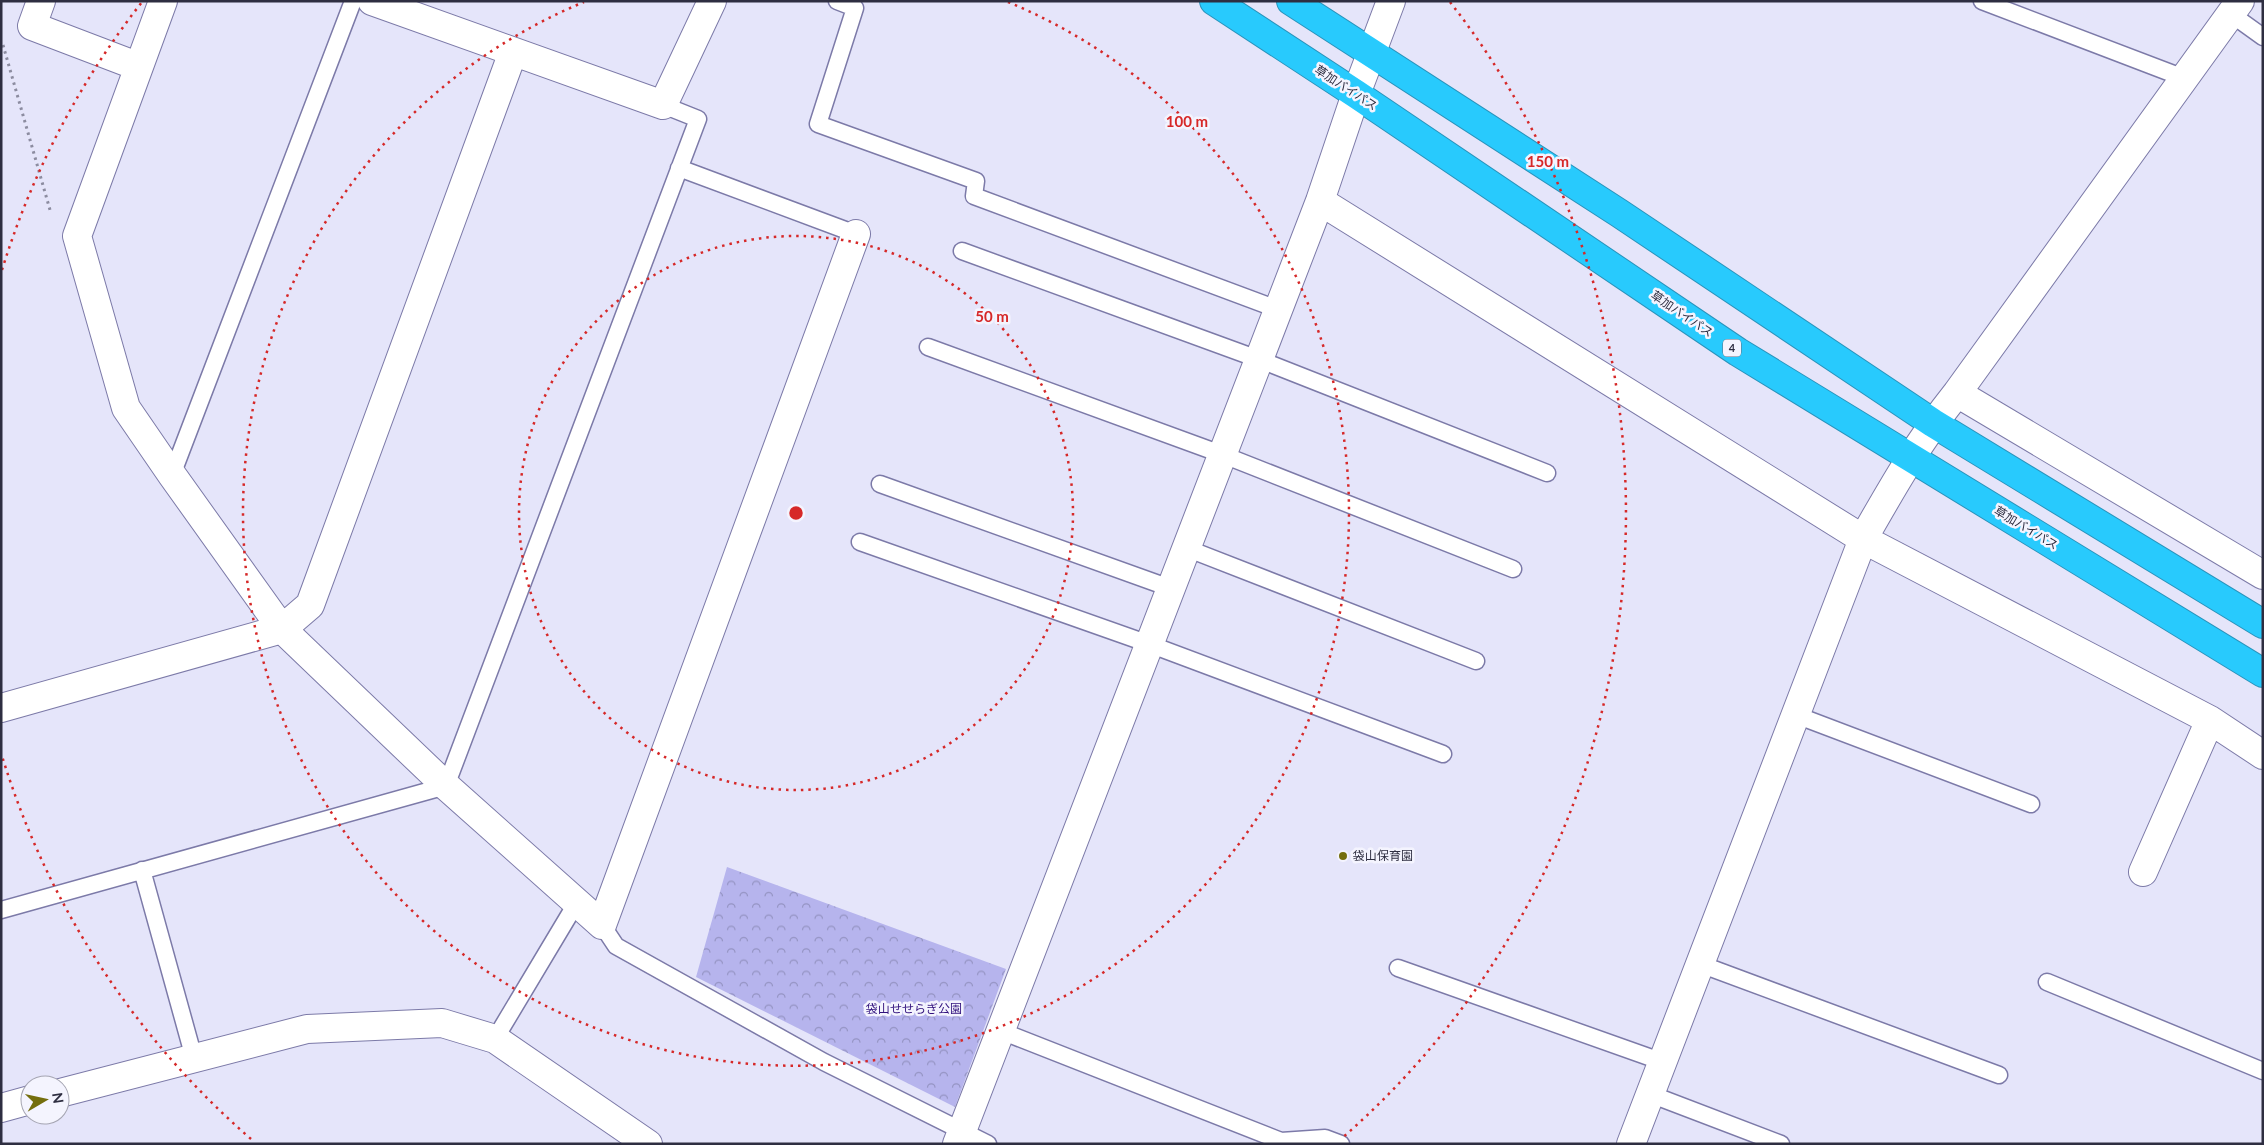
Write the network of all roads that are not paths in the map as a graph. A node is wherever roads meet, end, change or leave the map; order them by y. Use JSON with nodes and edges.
{"nodes":[{"id":1,"x":41,"y":1,"type":"edge"},
{"id":2,"x":163,"y":1,"type":"edge"},
{"id":3,"x":353,"y":1,"type":"edge"},
{"id":4,"x":372,"y":1,"type":"edge"},
{"id":5,"x":712,"y":1,"type":"edge"},
{"id":6,"x":837,"y":1,"type":"edge"},
{"id":7,"x":1214,"y":1,"type":"edge"},
{"id":8,"x":1292,"y":1,"type":"edge"},
{"id":9,"x":1391,"y":1,"type":"edge"},
{"id":10,"x":1982,"y":1,"type":"edge"},
{"id":11,"x":2235,"y":8,"type":"edge"},
{"id":12,"x":2263,"y":37,"type":"edge"},
{"id":13,"x":513,"y":52,"type":"junction"},
{"id":14,"x":1372,"y":54,"type":"junction"},
{"id":15,"x":137,"y":66,"type":"junction"},
{"id":16,"x":2184,"y":78,"type":"junction"},
{"id":17,"x":1356,"y":94,"type":"junction"},
{"id":18,"x":663,"y":105,"type":"junction"},
{"id":19,"x":679,"y":168,"type":"junction"},
{"id":20,"x":1320,"y":201,"type":"junction"},
{"id":21,"x":856,"y":234,"type":"joint"},
{"id":22,"x":962,"y":251,"type":"dead end"},
{"id":23,"x":1277,"y":309,"type":"junction"},
{"id":24,"x":928,"y":347,"type":"dead end"},
{"id":25,"x":1258,"y":359,"type":"junction"},
{"id":26,"x":1957,"y":393,"type":"junction"},
{"id":27,"x":1933,"y":423,"type":"junction"},
{"id":28,"x":1221,"y":454,"type":"junction"},
{"id":29,"x":1910,"y":457,"type":"junction"},
{"id":30,"x":1547,"y":473,"type":"dead end"},
{"id":31,"x":172,"y":475,"type":"junction"},
{"id":32,"x":880,"y":484,"type":"dead end"},
{"id":33,"x":1863,"y":539,"type":"junction"},
{"id":34,"x":860,"y":542,"type":"dead end"},
{"id":35,"x":1186,"y":548,"type":"junction"},
{"id":36,"x":1513,"y":569,"type":"dead end"},
{"id":37,"x":2263,"y":575,"type":"edge"},
{"id":38,"x":1170,"y":588,"type":"junction"},
{"id":39,"x":2263,"y":624,"type":"edge"},
{"id":40,"x":282,"y":629,"type":"junction"},
{"id":41,"x":1149,"y":644,"type":"junction"},
{"id":42,"x":1476,"y":661,"type":"dead end"},
{"id":43,"x":2263,"y":672,"type":"edge"},
{"id":44,"x":1,"y":708,"type":"edge"},
{"id":45,"x":1796,"y":715,"type":"junction"},
{"id":46,"x":2210,"y":720,"type":"junction"},
{"id":47,"x":1443,"y":754,"type":"dead end"},
{"id":48,"x":2263,"y":755,"type":"edge"},
{"id":49,"x":446,"y":786,"type":"junction"},
{"id":50,"x":2031,"y":804,"type":"dead end"},
{"id":51,"x":142,"y":870,"type":"junction"},
{"id":52,"x":2143,"y":872,"type":"dead end"},
{"id":53,"x":577,"y":902,"type":"junction"},
{"id":54,"x":1,"y":910,"type":"edge"},
{"id":55,"x":602,"y":925,"type":"junction"},
{"id":56,"x":1700,"y":964,"type":"junction"},
{"id":57,"x":1398,"y":968,"type":"dead end"},
{"id":58,"x":2046,"y":982,"type":"dead end"},
{"id":59,"x":1001,"y":1031,"type":"junction"},
{"id":60,"x":495,"y":1038,"type":"junction"},
{"id":61,"x":194,"y":1058,"type":"junction"},
{"id":62,"x":1663,"y":1062,"type":"junction"},
{"id":63,"x":2263,"y":1071,"type":"edge"},
{"id":64,"x":1999,"y":1075,"type":"dead end"},
{"id":65,"x":70,"y":1089,"type":"edge"},
{"id":66,"x":1650,"y":1094,"type":"junction"},
{"id":67,"x":20,"y":1103,"type":"edge"},
{"id":68,"x":1,"y":1108,"type":"edge"},
{"id":69,"x":960,"y":1137,"type":"edge"},
{"id":70,"x":648,"y":1144,"type":"edge"},
{"id":71,"x":988,"y":1144,"type":"edge"},
{"id":72,"x":1341,"y":1144,"type":"edge"},
{"id":73,"x":1631,"y":1144,"type":"edge"},
{"id":74,"x":1781,"y":1144,"type":"edge"}],
"edges":[{"from":1,"to":15,"type":"street"},
{"from":2,"to":15,"type":"street"},
{"from":3,"to":31,"type":"lane"},
{"from":4,"to":13,"type":"street"},
{"from":5,"to":18,"type":"street"},
{"from":6,"to":23,"type":"lane"},
{"from":7,"to":17,"type":"highway","name":"草加バイパス","number":"4"},
{"from":8,"to":14,"type":"highway"},
{"from":9,"to":14,"type":"street"},
{"from":10,"to":16,"type":"lane"},
{"from":11,"to":12,"type":"lane"},
{"from":11,"to":16,"type":"street"},
{"from":13,"to":18,"type":"street"},
{"from":13,"to":40,"type":"street"},
{"from":14,"to":17,"type":"street"},
{"from":14,"to":27,"type":"highway"},
{"from":15,"to":31,"type":"street"},
{"from":16,"to":26,"type":"street"},
{"from":17,"to":20,"type":"street"},
{"from":17,"to":29,"type":"highway","name":"草加バイパス","number":"4"},
{"from":18,"to":19,"type":"lane"},
{"from":19,"to":21,"type":"lane"},
{"from":19,"to":49,"type":"lane"},
{"from":20,"to":23,"type":"street"},
{"from":20,"to":33,"type":"street"},
{"from":21,"to":55,"type":"street"},
{"from":22,"to":25,"type":"lane"},
{"from":23,"to":25,"type":"street"},
{"from":24,"to":28,"type":"lane"},
{"from":25,"to":28,"type":"street"},
{"from":25,"to":30,"type":"lane"},
{"from":26,"to":27,"type":"street"},
{"from":26,"to":37,"type":"street"},
{"from":27,"to":29,"type":"street"},
{"from":27,"to":39,"type":"highway"},
{"from":28,"to":35,"type":"street"},
{"from":28,"to":36,"type":"lane"},
{"from":29,"to":33,"type":"street"},
{"from":29,"to":43,"type":"highway","name":"草加バイパス","number":"4"},
{"from":31,"to":40,"type":"street"},
{"from":32,"to":38,"type":"lane"},
{"from":33,"to":45,"type":"street"},
{"from":33,"to":46,"type":"street"},
{"from":34,"to":41,"type":"lane"},
{"from":35,"to":38,"type":"street"},
{"from":35,"to":42,"type":"lane"},
{"from":38,"to":41,"type":"street"},
{"from":40,"to":44,"type":"street"},
{"from":40,"to":49,"type":"street"},
{"from":41,"to":47,"type":"lane"},
{"from":41,"to":59,"type":"street"},
{"from":45,"to":50,"type":"lane"},
{"from":45,"to":56,"type":"street"},
{"from":46,"to":48,"type":"street"},
{"from":46,"to":52,"type":"street"},
{"from":49,"to":51,"type":"lane"},
{"from":49,"to":53,"type":"street"},
{"from":51,"to":54,"type":"lane"},
{"from":51,"to":61,"type":"lane"},
{"from":53,"to":55,"type":"street"},
{"from":53,"to":60,"type":"lane"},
{"from":55,"to":69,"type":"lane"},
{"from":56,"to":62,"type":"street"},
{"from":56,"to":64,"type":"lane"},
{"from":57,"to":62,"type":"lane"},
{"from":58,"to":63,"type":"lane"},
{"from":59,"to":69,"type":"street"},
{"from":59,"to":72,"type":"lane"},
{"from":60,"to":61,"type":"street"},
{"from":60,"to":70,"type":"street"},
{"from":61,"to":65,"type":"street"},
{"from":62,"to":66,"type":"street"},
{"from":66,"to":73,"type":"street"},
{"from":66,"to":74,"type":"lane"},
{"from":67,"to":68,"type":"street"},
{"from":69,"to":71,"type":"lane"}]}
